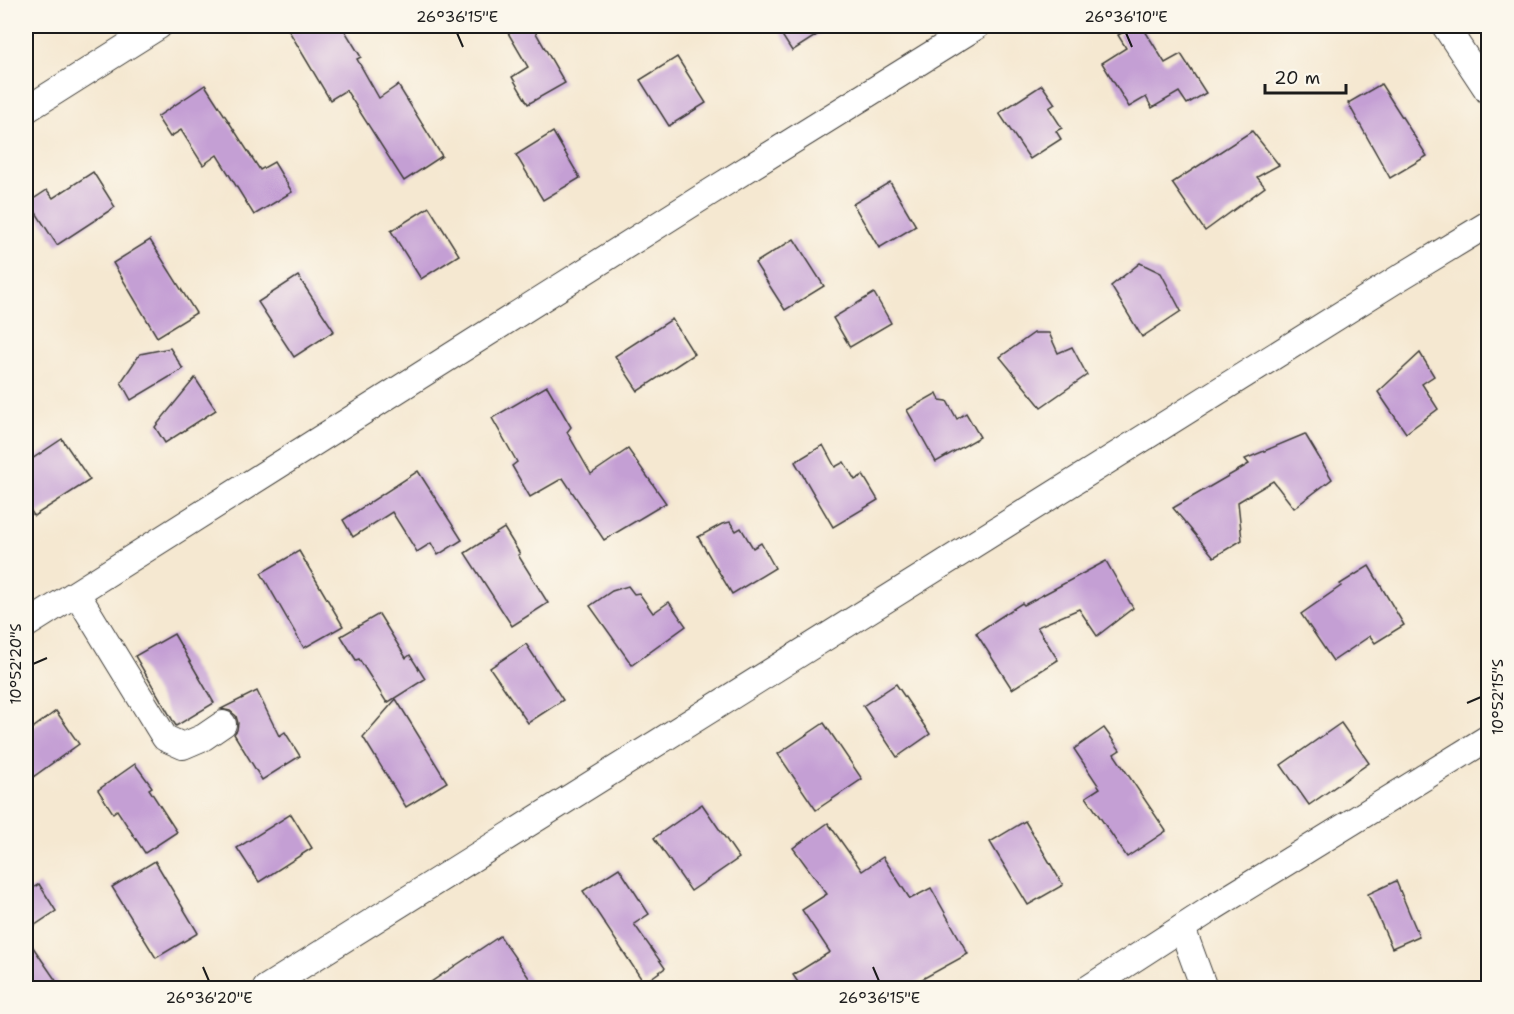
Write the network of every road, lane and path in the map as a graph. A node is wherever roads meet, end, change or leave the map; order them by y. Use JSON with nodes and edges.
{"nodes":[{"id":1,"x":159,"y":26,"type":"edge"},
{"id":2,"x":977,"y":26,"type":"edge"},
{"id":3,"x":1445,"y":26,"type":"edge"},
{"id":4,"x":1488,"y":91,"type":"edge"},
{"id":5,"x":26,"y":110,"type":"edge"},
{"id":6,"x":1488,"y":225,"type":"edge"},
{"id":7,"x":76,"y":594,"type":"junction"},
{"id":8,"x":26,"y":625,"type":"edge"},
{"id":9,"x":223,"y":724,"type":"dead end"},
{"id":10,"x":1488,"y":738,"type":"edge"},
{"id":11,"x":1182,"y":928,"type":"junction"},
{"id":12,"x":266,"y":988,"type":"edge"},
{"id":13,"x":1089,"y":988,"type":"edge"},
{"id":14,"x":1204,"y":988,"type":"edge"}],
"edges":[{"from":1,"to":5,"type":"street"},
{"from":2,"to":7,"type":"street"},
{"from":3,"to":4,"type":"street"},
{"from":6,"to":12,"type":"street"},
{"from":7,"to":8,"type":"street"},
{"from":7,"to":9,"type":"street"},
{"from":10,"to":11,"type":"street"},
{"from":11,"to":13,"type":"street"},
{"from":11,"to":14,"type":"street"}]}
